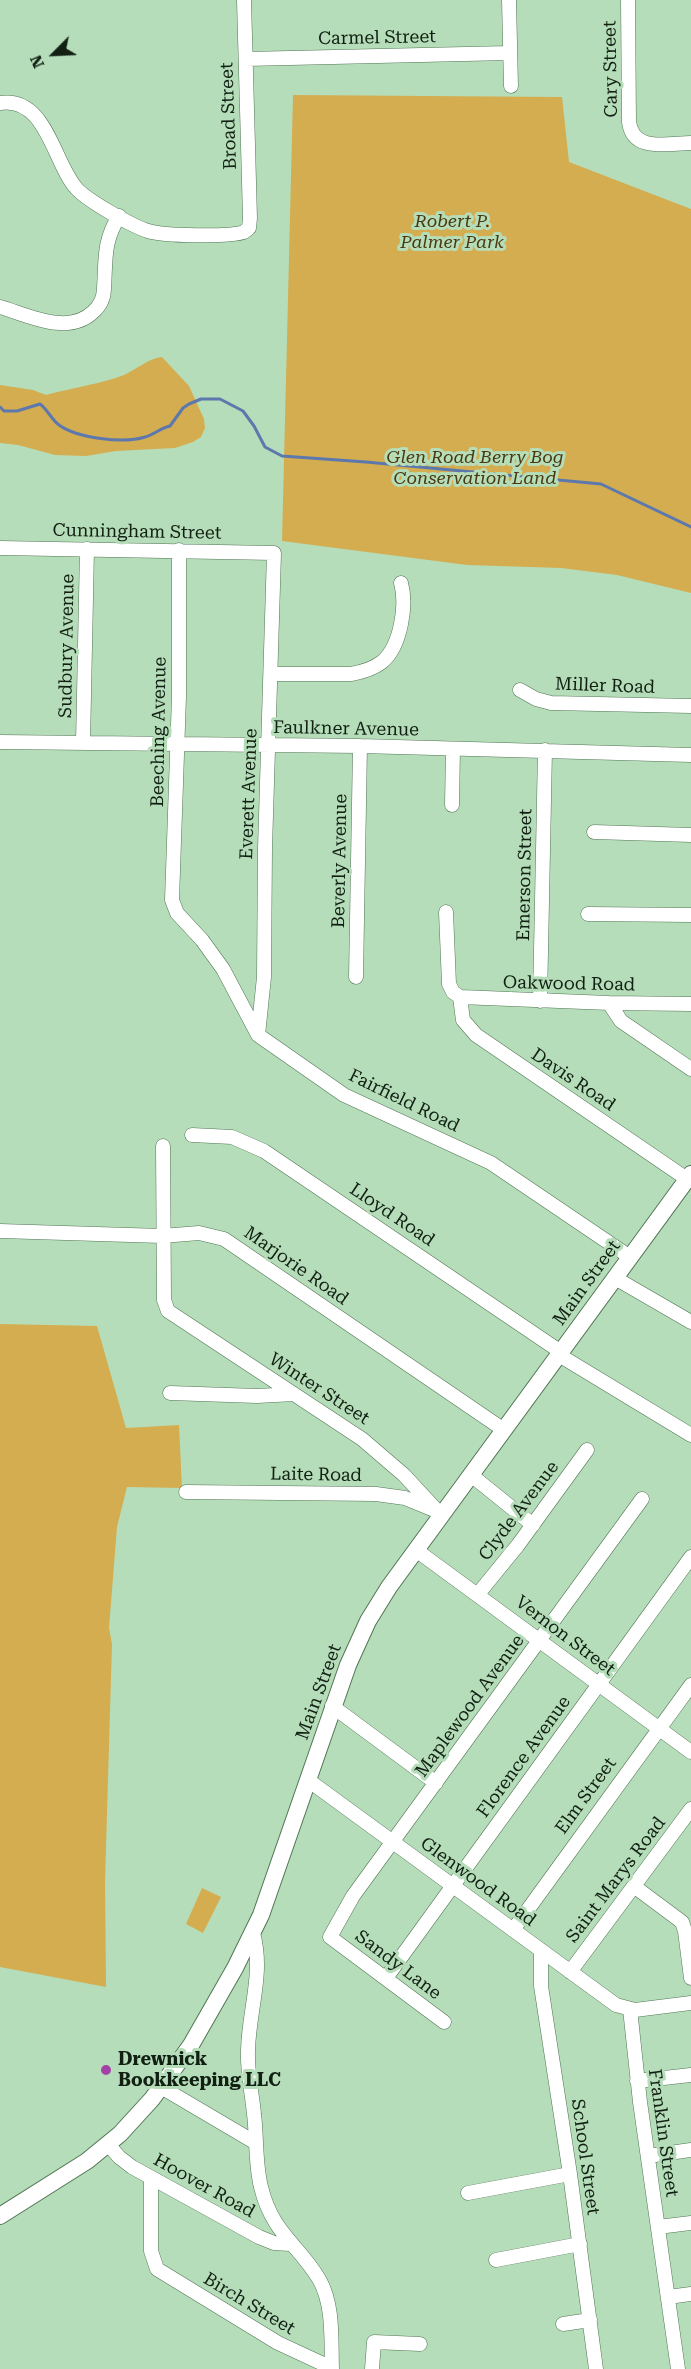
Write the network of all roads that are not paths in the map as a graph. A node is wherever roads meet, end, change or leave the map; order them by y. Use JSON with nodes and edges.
{"nodes":[{"id":1,"x":243,"y":0,"type":"edge"},
{"id":2,"x":509,"y":0,"type":"edge"},
{"id":3,"x":628,"y":0,"type":"edge"},
{"id":4,"x":509,"y":53,"type":"junction"},
{"id":5,"x":246,"y":59,"type":"junction"},
{"id":6,"x":511,"y":86,"type":"dead end"},
{"id":7,"x":0,"y":103,"type":"edge"},
{"id":8,"x":691,"y":143,"type":"edge"},
{"id":9,"x":119,"y":216,"type":"junction"},
{"id":10,"x":0,"y":307,"type":"edge"},
{"id":11,"x":0,"y":548,"type":"edge"},
{"id":12,"x":87,"y":549,"type":"junction"},
{"id":13,"x":179,"y":550,"type":"junction"},
{"id":14,"x":274,"y":553,"type":"joint"},
{"id":15,"x":401,"y":583,"type":"dead end"},
{"id":16,"x":271,"y":674,"type":"junction"},
{"id":17,"x":520,"y":690,"type":"dead end"},
{"id":18,"x":691,"y":706,"type":"edge"},
{"id":19,"x":0,"y":742,"type":"edge"},
{"id":20,"x":83,"y":743,"type":"junction"},
{"id":21,"x":176,"y":744,"type":"junction"},
{"id":22,"x":269,"y":745,"type":"junction"},
{"id":23,"x":360,"y":746,"type":"junction"},
{"id":24,"x":453,"y":749,"type":"junction"},
{"id":25,"x":545,"y":750,"type":"junction"},
{"id":26,"x":691,"y":755,"type":"edge"},
{"id":27,"x":452,"y":805,"type":"dead end"},
{"id":28,"x":594,"y":832,"type":"dead end"},
{"id":29,"x":691,"y":835,"type":"edge"},
{"id":30,"x":446,"y":912,"type":"dead end"},
{"id":31,"x":177,"y":913,"type":"joint"},
{"id":32,"x":588,"y":914,"type":"dead end"},
{"id":33,"x":691,"y":915,"type":"edge"},
{"id":34,"x":356,"y":977,"type":"dead end"},
{"id":35,"x":455,"y":993,"type":"junction"},
{"id":36,"x":540,"y":1001,"type":"junction"},
{"id":37,"x":609,"y":1003,"type":"junction"},
{"id":38,"x":691,"y":1004,"type":"edge"},
{"id":39,"x":258,"y":1035,"type":"junction"},
{"id":40,"x":691,"y":1069,"type":"edge"},
{"id":41,"x":192,"y":1135,"type":"dead end"},
{"id":42,"x":164,"y":1146,"type":"dead end"},
{"id":43,"x":689,"y":1176,"type":"edge"},
{"id":44,"x":0,"y":1232,"type":"edge"},
{"id":45,"x":162,"y":1236,"type":"junction"},
{"id":46,"x":630,"y":1257,"type":"junction"},
{"id":47,"x":615,"y":1278,"type":"junction"},
{"id":48,"x":691,"y":1322,"type":"edge"},
{"id":49,"x":560,"y":1354,"type":"junction"},
{"id":50,"x":170,"y":1393,"type":"dead end"},
{"id":51,"x":294,"y":1394,"type":"junction"},
{"id":52,"x":504,"y":1430,"type":"junction"},
{"id":53,"x":691,"y":1435,"type":"edge"},
{"id":54,"x":587,"y":1450,"type":"dead end"},
{"id":55,"x":471,"y":1475,"type":"junction"},
{"id":56,"x":186,"y":1492,"type":"dead end"},
{"id":57,"x":642,"y":1499,"type":"dead end"},
{"id":58,"x":441,"y":1515,"type":"junction"},
{"id":59,"x":533,"y":1525,"type":"junction"},
{"id":60,"x":416,"y":1550,"type":"junction"},
{"id":61,"x":691,"y":1557,"type":"edge"},
{"id":62,"x":478,"y":1594,"type":"junction"},
{"id":63,"x":540,"y":1641,"type":"junction"},
{"id":64,"x":600,"y":1684,"type":"junction"},
{"id":65,"x":691,"y":1686,"type":"edge"},
{"id":66,"x":332,"y":1706,"type":"junction"},
{"id":67,"x":659,"y":1728,"type":"junction"},
{"id":68,"x":691,"y":1752,"type":"edge"},
{"id":69,"x":308,"y":1780,"type":"junction"},
{"id":70,"x":436,"y":1783,"type":"junction"},
{"id":71,"x":691,"y":1809,"type":"edge"},
{"id":72,"x":393,"y":1843,"type":"junction"},
{"id":73,"x":453,"y":1886,"type":"junction"},
{"id":74,"x":635,"y":1887,"type":"junction"},
{"id":75,"x":513,"y":1930,"type":"junction"},
{"id":76,"x":253,"y":1933,"type":"junction"},
{"id":77,"x":330,"y":1937,"type":"joint"},
{"id":78,"x":541,"y":1950,"type":"junction"},
{"id":79,"x":570,"y":1972,"type":"junction"},
{"id":80,"x":386,"y":1977,"type":"junction"},
{"id":81,"x":691,"y":1978,"type":"edge"},
{"id":82,"x":691,"y":2003,"type":"edge"},
{"id":83,"x":630,"y":2009,"type":"junction"},
{"id":84,"x":444,"y":2022,"type":"dead end"},
{"id":85,"x":691,"y":2075,"type":"edge"},
{"id":86,"x":637,"y":2081,"type":"junction"},
{"id":87,"x":161,"y":2087,"type":"junction"},
{"id":88,"x":108,"y":2144,"type":"junction"},
{"id":89,"x":256,"y":2144,"type":"junction"},
{"id":90,"x":691,"y":2150,"type":"edge"},
{"id":91,"x":648,"y":2156,"type":"junction"},
{"id":92,"x":570,"y":2174,"type":"junction"},
{"id":93,"x":151,"y":2178,"type":"junction"},
{"id":94,"x":468,"y":2193,"type":"dead end"},
{"id":95,"x":0,"y":2216,"type":"edge"},
{"id":96,"x":691,"y":2223,"type":"edge"},
{"id":97,"x":658,"y":2227,"type":"junction"},
{"id":98,"x":290,"y":2244,"type":"junction"},
{"id":99,"x":580,"y":2244,"type":"junction"},
{"id":100,"x":496,"y":2260,"type":"dead end"},
{"id":101,"x":691,"y":2294,"type":"edge"},
{"id":102,"x":668,"y":2297,"type":"junction"},
{"id":103,"x":590,"y":2320,"type":"junction"},
{"id":104,"x":563,"y":2324,"type":"dead end"},
{"id":105,"x":420,"y":2344,"type":"dead end"},
{"id":106,"x":332,"y":2368,"type":"edge"},
{"id":107,"x":372,"y":2369,"type":"edge"},
{"id":108,"x":596,"y":2369,"type":"edge"},
{"id":109,"x":678,"y":2369,"type":"edge"}],
"edges":[{"from":1,"to":5,"type":"street","name":"Broad Street"},
{"from":2,"to":4,"type":"street"},
{"from":3,"to":8,"type":"street","name":"Cary Street"},
{"from":4,"to":5,"type":"street","name":"Carmel Street"},
{"from":4,"to":6,"type":"street"},
{"from":5,"to":9,"type":"street","name":"Broad Street"},
{"from":7,"to":9,"type":"street"},
{"from":9,"to":10,"type":"street"},
{"from":11,"to":12,"type":"street","name":"Cunningham Street"},
{"from":12,"to":13,"type":"street","name":"Cunningham Street"},
{"from":12,"to":20,"type":"street","name":"Sudbury Avenue"},
{"from":13,"to":14,"type":"street","name":"Cunningham Street"},
{"from":13,"to":21,"type":"street","name":"Beeching Avenue"},
{"from":14,"to":16,"type":"street","name":"Everett Avenue"},
{"from":15,"to":16,"type":"street"},
{"from":16,"to":22,"type":"street","name":"Everett Avenue"},
{"from":17,"to":18,"type":"street","name":"Miller Road"},
{"from":19,"to":20,"type":"street","name":"Faulkner Avenue"},
{"from":20,"to":21,"type":"street","name":"Faulkner Avenue"},
{"from":21,"to":22,"type":"street","name":"Faulkner Avenue"},
{"from":21,"to":31,"type":"street","name":"Beeching Avenue"},
{"from":22,"to":23,"type":"street","name":"Faulkner Avenue"},
{"from":22,"to":39,"type":"street","name":"Everett Avenue"},
{"from":23,"to":24,"type":"street","name":"Faulkner Avenue"},
{"from":23,"to":34,"type":"street","name":"Beverly Avenue"},
{"from":24,"to":25,"type":"street","name":"Faulkner Avenue"},
{"from":24,"to":27,"type":"street"},
{"from":25,"to":26,"type":"street","name":"Faulkner Avenue"},
{"from":25,"to":36,"type":"street","name":"Emerson Street"},
{"from":28,"to":29,"type":"street"},
{"from":30,"to":35,"type":"street","name":"Davis Road"},
{"from":31,"to":39,"type":"street","name":"Fairfield Road"},
{"from":32,"to":33,"type":"street"},
{"from":35,"to":36,"type":"street","name":"Oakwood Road"},
{"from":35,"to":43,"type":"street","name":"Davis Road"},
{"from":36,"to":37,"type":"street","name":"Oakwood Road"},
{"from":37,"to":38,"type":"street","name":"Oakwood Road"},
{"from":37,"to":40,"type":"street"},
{"from":39,"to":46,"type":"street","name":"Fairfield Road"},
{"from":41,"to":49,"type":"street","name":"Lloyd Road"},
{"from":42,"to":45,"type":"street"},
{"from":43,"to":46,"type":"main road","name":"Main Street"},
{"from":44,"to":45,"type":"street","name":"Marjorie Road"},
{"from":45,"to":51,"type":"street","name":"Winter Street"},
{"from":45,"to":52,"type":"street","name":"Marjorie Road"},
{"from":46,"to":47,"type":"main road","name":"Main Street"},
{"from":47,"to":48,"type":"street"},
{"from":47,"to":49,"type":"main road","name":"Main Street"},
{"from":49,"to":52,"type":"main road","name":"Main Street"},
{"from":49,"to":53,"type":"street","name":"Lloyd Road"},
{"from":50,"to":51,"type":"street"},
{"from":51,"to":58,"type":"street","name":"Winter Street"},
{"from":52,"to":55,"type":"main road","name":"Main Street"},
{"from":54,"to":59,"type":"street","name":"Clyde Avenue"},
{"from":55,"to":58,"type":"main road","name":"Main Street"},
{"from":55,"to":59,"type":"street"},
{"from":56,"to":58,"type":"street","name":"Laite Road"},
{"from":57,"to":63,"type":"street","name":"Maplewood Avenue"},
{"from":58,"to":60,"type":"main road","name":"Main Street"},
{"from":59,"to":62,"type":"street","name":"Clyde Avenue"},
{"from":60,"to":62,"type":"street","name":"Vernon Street"},
{"from":60,"to":66,"type":"main road","name":"Main Street"},
{"from":61,"to":64,"type":"street","name":"Florence Avenue"},
{"from":62,"to":63,"type":"street","name":"Vernon Street"},
{"from":63,"to":64,"type":"street","name":"Vernon Street"},
{"from":63,"to":70,"type":"street","name":"Maplewood Avenue"},
{"from":64,"to":67,"type":"street","name":"Vernon Street"},
{"from":64,"to":73,"type":"street","name":"Florence Avenue"},
{"from":65,"to":67,"type":"street","name":"Elm Street"},
{"from":66,"to":69,"type":"main road","name":"Main Street"},
{"from":66,"to":70,"type":"street"},
{"from":67,"to":68,"type":"street","name":"Vernon Street"},
{"from":67,"to":75,"type":"street","name":"Elm Street"},
{"from":69,"to":72,"type":"street","name":"Glenwood Road"},
{"from":69,"to":76,"type":"main road","name":"Main Street"},
{"from":70,"to":72,"type":"street","name":"Maplewood Avenue"},
{"from":71,"to":74,"type":"street","name":"Saint Marys Road"},
{"from":72,"to":73,"type":"street","name":"Glenwood Road"},
{"from":72,"to":77,"type":"street","name":"Maplewood Avenue"},
{"from":73,"to":75,"type":"street","name":"Glenwood Road"},
{"from":73,"to":80,"type":"street","name":"Florence Avenue"},
{"from":74,"to":79,"type":"street","name":"Saint Marys Road"},
{"from":74,"to":81,"type":"street"},
{"from":75,"to":78,"type":"street","name":"Glenwood Road"},
{"from":76,"to":87,"type":"main road","name":"Main Street"},
{"from":76,"to":89,"type":"street"},
{"from":77,"to":80,"type":"street","name":"Sandy Lane"},
{"from":78,"to":79,"type":"street","name":"Glenwood Road"},
{"from":78,"to":92,"type":"street","name":"School Street"},
{"from":79,"to":83,"type":"street","name":"Glenwood Road"},
{"from":80,"to":84,"type":"street","name":"Sandy Lane"},
{"from":82,"to":83,"type":"street"},
{"from":83,"to":86,"type":"street","name":"Franklin Street"},
{"from":85,"to":86,"type":"street"},
{"from":86,"to":91,"type":"street","name":"Franklin Street"},
{"from":87,"to":88,"type":"main road","name":"Main Street"},
{"from":87,"to":89,"type":"street"},
{"from":88,"to":93,"type":"street","name":"Hoover Road"},
{"from":88,"to":95,"type":"main road","name":"Main Street"},
{"from":89,"to":98,"type":"street"},
{"from":90,"to":91,"type":"street"},
{"from":91,"to":97,"type":"street","name":"Franklin Street"},
{"from":92,"to":94,"type":"street"},
{"from":92,"to":99,"type":"street","name":"School Street"},
{"from":93,"to":98,"type":"street","name":"Hoover Road"},
{"from":93,"to":106,"type":"street","name":"Birch Street"},
{"from":96,"to":97,"type":"street"},
{"from":97,"to":102,"type":"street","name":"Franklin Street"},
{"from":98,"to":106,"type":"street"},
{"from":99,"to":100,"type":"street"},
{"from":99,"to":103,"type":"street","name":"School Street"},
{"from":101,"to":102,"type":"street"},
{"from":102,"to":109,"type":"street","name":"Franklin Street"},
{"from":103,"to":104,"type":"street"},
{"from":103,"to":108,"type":"street","name":"School Street"},
{"from":105,"to":107,"type":"street"}]}
